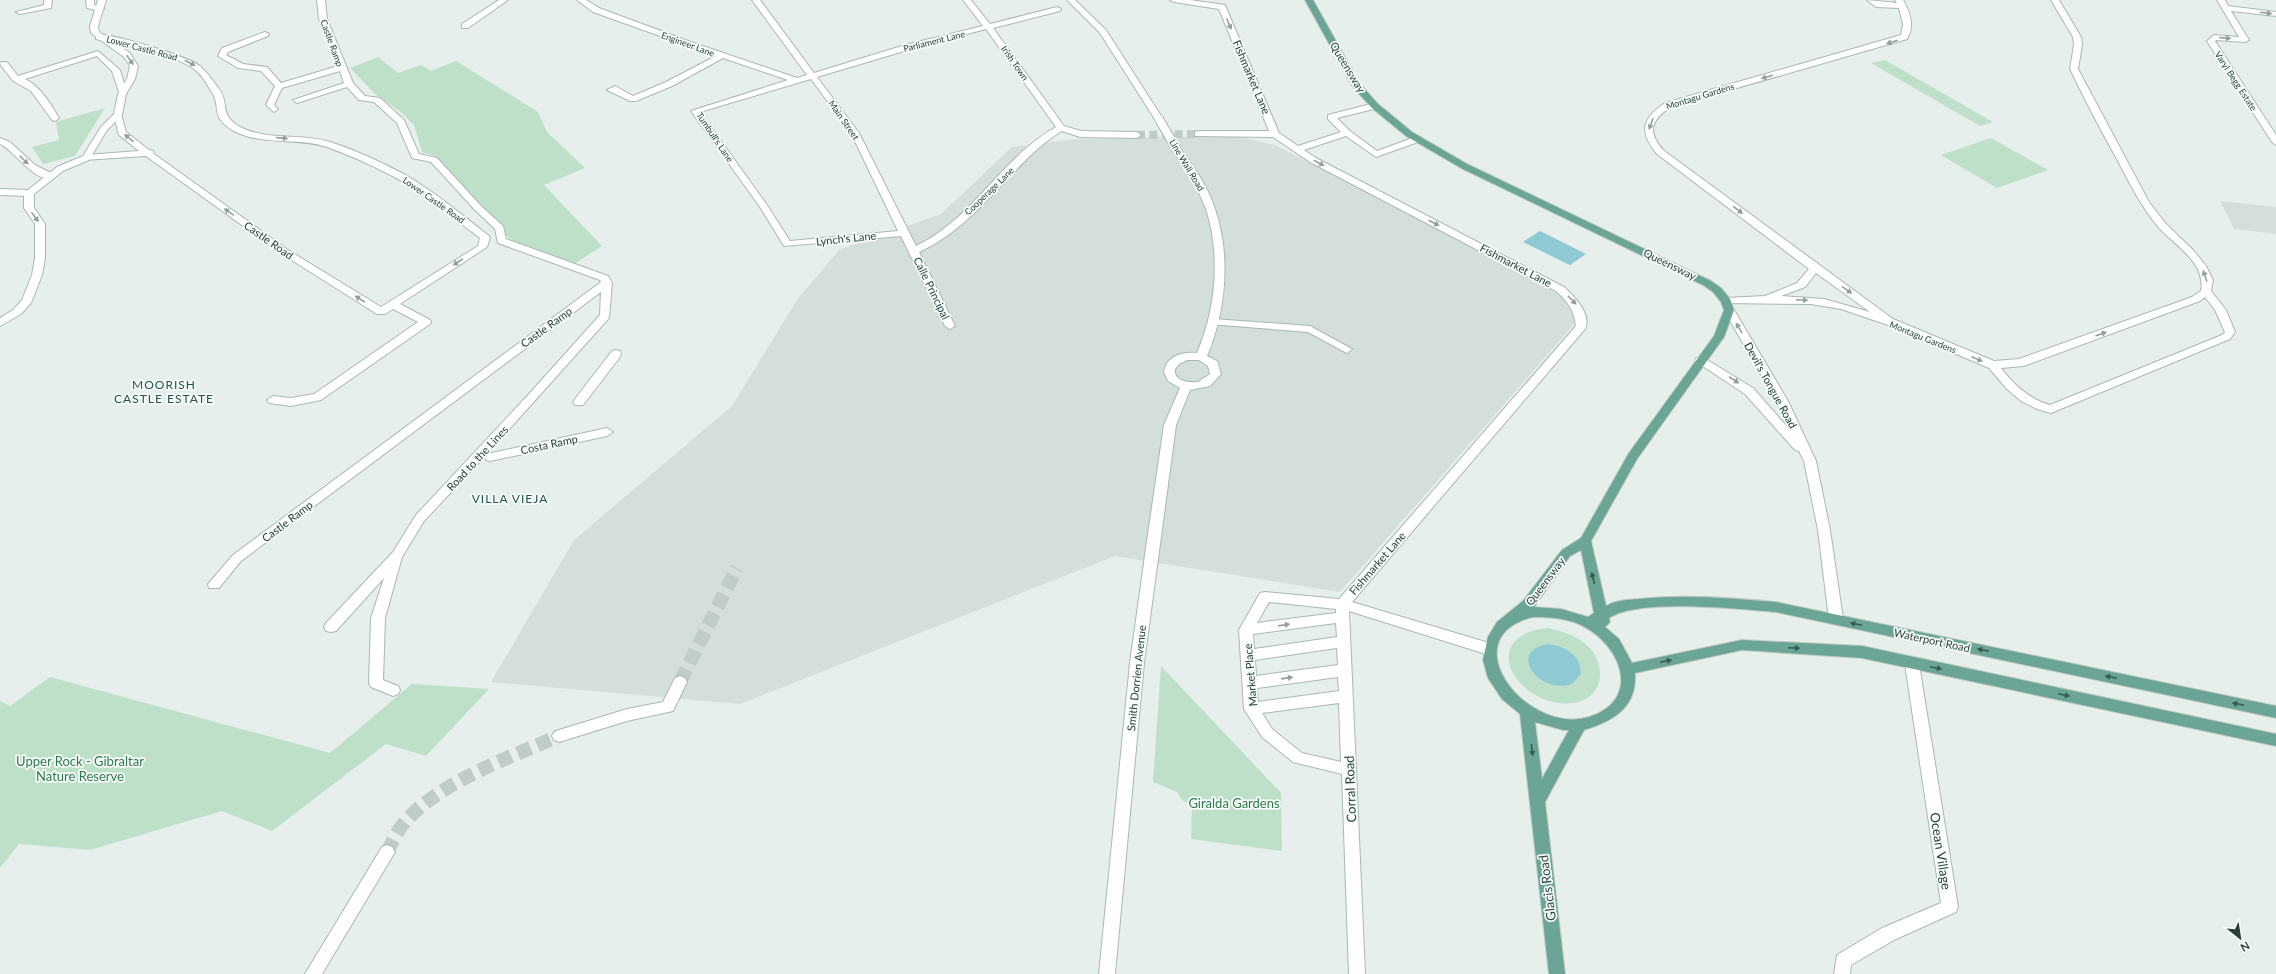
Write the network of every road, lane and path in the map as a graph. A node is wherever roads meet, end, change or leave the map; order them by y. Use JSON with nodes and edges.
{"nodes":[{"id":1,"x":48,"y":0,"type":"edge"},
{"id":2,"x":90,"y":0,"type":"edge"},
{"id":3,"x":102,"y":0,"type":"edge"},
{"id":4,"x":321,"y":0,"type":"edge"},
{"id":5,"x":504,"y":0,"type":"edge"},
{"id":6,"x":580,"y":0,"type":"edge"},
{"id":7,"x":756,"y":0,"type":"edge"},
{"id":8,"x":967,"y":0,"type":"edge"},
{"id":9,"x":1071,"y":0,"type":"edge"},
{"id":10,"x":1174,"y":0,"type":"edge"},
{"id":11,"x":1309,"y":0,"type":"edge"},
{"id":12,"x":1871,"y":0,"type":"edge"},
{"id":13,"x":2056,"y":0,"type":"edge"},
{"id":14,"x":2221,"y":0,"type":"edge"},
{"id":15,"x":1901,"y":3,"type":"edge"},
{"id":16,"x":2227,"y":8,"type":"junction"},
{"id":17,"x":100,"y":9,"type":"junction"},
{"id":18,"x":1057,"y":9,"type":"dead end"},
{"id":19,"x":20,"y":12,"type":"dead end"},
{"id":20,"x":2276,"y":14,"type":"edge"},
{"id":21,"x":465,"y":26,"type":"dead end"},
{"id":22,"x":989,"y":28,"type":"junction"},
{"id":23,"x":265,"y":34,"type":"dead end"},
{"id":24,"x":97,"y":35,"type":"junction"},
{"id":25,"x":722,"y":56,"type":"junction"},
{"id":26,"x":4,"y":64,"type":"dead end"},
{"id":27,"x":341,"y":68,"type":"junction"},
{"id":28,"x":812,"y":77,"type":"junction"},
{"id":29,"x":16,"y":80,"type":"junction"},
{"id":30,"x":799,"y":81,"type":"junction"},
{"id":31,"x":349,"y":84,"type":"junction"},
{"id":32,"x":279,"y":86,"type":"junction"},
{"id":33,"x":611,"y":90,"type":"dead end"},
{"id":34,"x":123,"y":93,"type":"junction"},
{"id":35,"x":297,"y":100,"type":"dead end"},
{"id":36,"x":1375,"y":106,"type":"junction"},
{"id":37,"x":274,"y":109,"type":"dead end"},
{"id":38,"x":118,"y":116,"type":"junction"},
{"id":39,"x":55,"y":118,"type":"dead end"},
{"id":40,"x":1061,"y":128,"type":"junction"},
{"id":41,"x":1347,"y":133,"type":"junction"},
{"id":42,"x":1198,"y":134,"type":"tunnel mouth"},
{"id":43,"x":1275,"y":134,"type":"junction"},
{"id":44,"x":1136,"y":135,"type":"tunnel mouth"},
{"id":45,"x":1418,"y":139,"type":"junction"},
{"id":46,"x":0,"y":141,"type":"edge"},
{"id":47,"x":2276,"y":142,"type":"edge"},
{"id":48,"x":1297,"y":149,"type":"junction"},
{"id":49,"x":150,"y":153,"type":"junction"},
{"id":50,"x":86,"y":158,"type":"junction"},
{"id":51,"x":50,"y":176,"type":"junction"},
{"id":52,"x":0,"y":192,"type":"edge"},
{"id":53,"x":29,"y":193,"type":"junction"},
{"id":54,"x":905,"y":232,"type":"junction"},
{"id":55,"x":787,"y":244,"type":"joint"},
{"id":56,"x":914,"y":251,"type":"junction"},
{"id":57,"x":1815,"y":268,"type":"junction"},
{"id":58,"x":607,"y":283,"type":"junction"},
{"id":59,"x":2206,"y":292,"type":"junction"},
{"id":60,"x":1763,"y":298,"type":"junction"},
{"id":61,"x":394,"y":305,"type":"junction"},
{"id":62,"x":1727,"y":306,"type":"junction"},
{"id":63,"x":1214,"y":322,"type":"junction"},
{"id":64,"x":1891,"y":322,"type":"junction"},
{"id":65,"x":0,"y":323,"type":"edge"},
{"id":66,"x":950,"y":326,"type":"dead end"},
{"id":67,"x":1347,"y":349,"type":"dead end"},
{"id":68,"x":616,"y":354,"type":"dead end"},
{"id":69,"x":1201,"y":357,"type":"junction"},
{"id":70,"x":1700,"y":361,"type":"junction"},
{"id":71,"x":1993,"y":365,"type":"junction"},
{"id":72,"x":1186,"y":386,"type":"junction"},
{"id":73,"x":273,"y":400,"type":"dead end"},
{"id":74,"x":580,"y":402,"type":"dead end"},
{"id":75,"x":607,"y":432,"type":"dead end"},
{"id":76,"x":490,"y":457,"type":"dead end"},
{"id":77,"x":1810,"y":461,"type":"junction"},
{"id":78,"x":1585,"y":541,"type":"junction"},
{"id":79,"x":397,"y":555,"type":"junction"},
{"id":80,"x":214,"y":584,"type":"dead end"},
{"id":81,"x":1342,"y":604,"type":"junction"},
{"id":82,"x":1602,"y":615,"type":"junction"},
{"id":83,"x":1342,"y":617,"type":"junction"},
{"id":84,"x":1836,"y":619,"type":"junction"},
{"id":85,"x":1509,"y":620,"type":"junction"},
{"id":86,"x":1589,"y":623,"type":"junction"},
{"id":87,"x":331,"y":627,"type":"dead end"},
{"id":88,"x":1246,"y":630,"type":"junction"},
{"id":89,"x":1607,"y":636,"type":"junction"},
{"id":90,"x":1343,"y":642,"type":"junction"},
{"id":91,"x":1489,"y":649,"type":"junction"},
{"id":92,"x":1248,"y":655,"type":"junction"},
{"id":93,"x":1912,"y":664,"type":"junction"},
{"id":94,"x":1628,"y":669,"type":"junction"},
{"id":95,"x":1344,"y":670,"type":"junction"},
{"id":96,"x":680,"y":682,"type":"tunnel mouth"},
{"id":97,"x":1248,"y":683,"type":"junction"},
{"id":98,"x":393,"y":690,"type":"dead end"},
{"id":99,"x":1346,"y":696,"type":"junction"},
{"id":100,"x":1251,"y":709,"type":"junction"},
{"id":101,"x":1527,"y":712,"type":"junction"},
{"id":102,"x":2276,"y":712,"type":"edge"},
{"id":103,"x":1580,"y":725,"type":"junction"},
{"id":104,"x":559,"y":736,"type":"tunnel mouth"},
{"id":105,"x":2276,"y":740,"type":"edge"},
{"id":106,"x":1350,"y":770,"type":"junction"},
{"id":107,"x":1537,"y":802,"type":"junction"},
{"id":108,"x":387,"y":852,"type":"tunnel mouth"},
{"id":109,"x":313,"y":974,"type":"edge"},
{"id":110,"x":1107,"y":974,"type":"edge"},
{"id":111,"x":1357,"y":974,"type":"edge"},
{"id":112,"x":1557,"y":974,"type":"edge"},
{"id":113,"x":1842,"y":974,"type":"edge"}],
"edges":[{"from":1,"to":19,"type":"street"},
{"from":2,"to":17,"type":"street"},
{"from":3,"to":17,"type":"street"},
{"from":4,"to":27,"type":"street","name":"Castle Ramp"},
{"from":5,"to":21,"type":"street"},
{"from":6,"to":25,"type":"street","name":"Engineer Lane"},
{"from":7,"to":28,"type":"street","name":"Main Street"},
{"from":8,"to":22,"type":"street","name":"Irish Town"},
{"from":9,"to":63,"type":"street","name":"Line Wall Road","bridge":true},
{"from":10,"to":43,"type":"street","name":"Fishmarket Lane","one_way":true},
{"from":11,"to":36,"type":"main road","name":"Queensway"},
{"from":12,"to":15,"type":"street","name":"Montagu Gardens"},
{"from":59,"to":13,"type":"street","one_way":true},
{"from":14,"to":16,"type":"street","name":"Varyl Begg Estate"},
{"from":15,"to":57,"type":"street","name":"Montagu Gardens","one_way":true},
{"from":16,"to":20,"type":"street","one_way":true},
{"from":47,"to":16,"type":"street","name":"Varyl Begg Estate","one_way":true},
{"from":17,"to":24,"type":"street"},
{"from":18,"to":22,"type":"street","name":"Parliament Lane"},
{"from":22,"to":28,"type":"street","name":"Parliament Lane"},
{"from":22,"to":40,"type":"street","name":"Irish Town"},
{"from":23,"to":32,"type":"street"},
{"from":24,"to":34,"type":"street","one_way":true},
{"from":24,"to":61,"type":"street","name":"Lower Castle Road","one_way":true},
{"from":25,"to":30,"type":"street","name":"Engineer Lane"},
{"from":25,"to":33,"type":"street"},
{"from":26,"to":29,"type":"street"},
{"from":27,"to":31,"type":"street","name":"Castle Ramp"},
{"from":27,"to":32,"type":"street"},
{"from":28,"to":30,"type":"street","name":"Tumbull's Lane"},
{"from":28,"to":54,"type":"street","name":"Main Street"},
{"from":29,"to":34,"type":"street"},
{"from":29,"to":39,"type":"street"},
{"from":30,"to":55,"type":"street","name":"Tumbull's Lane"},
{"from":31,"to":35,"type":"street"},
{"from":31,"to":58,"type":"street","name":"Castle Ramp"},
{"from":32,"to":37,"type":"street"},
{"from":34,"to":38,"type":"street"},
{"from":36,"to":41,"type":"street"},
{"from":36,"to":45,"type":"main road","name":"Queensway"},
{"from":49,"to":38,"type":"street","name":"Castle Road","one_way":true},
{"from":38,"to":50,"type":"street"},
{"from":40,"to":44,"type":"street"},
{"from":40,"to":56,"type":"street","name":"Cooperage Lane"},
{"from":41,"to":45,"type":"street"},
{"from":41,"to":48,"type":"street"},
{"from":42,"to":43,"type":"street"},
{"from":43,"to":48,"type":"street","name":"Fishmarket Lane"},
{"from":45,"to":62,"type":"main road","name":"Queensway"},
{"from":46,"to":51,"type":"street","one_way":true},
{"from":48,"to":81,"type":"street","name":"Fishmarket Lane","one_way":true},
{"from":49,"to":50,"type":"street"},
{"from":61,"to":49,"type":"street","name":"Castle Road","one_way":true},
{"from":50,"to":51,"type":"street"},
{"from":51,"to":53,"type":"street"},
{"from":52,"to":53,"type":"street"},
{"from":53,"to":65,"type":"street","one_way":true},
{"from":54,"to":55,"type":"street","name":"Lynch's Lane"},
{"from":54,"to":56,"type":"street","name":"Main Street"},
{"from":56,"to":66,"type":"street","name":"Calle Principal"},
{"from":57,"to":60,"type":"street"},
{"from":57,"to":64,"type":"street","one_way":true},
{"from":58,"to":79,"type":"street","name":"Road to the Lines"},
{"from":58,"to":80,"type":"street","name":"Castle Ramp"},
{"from":71,"to":59,"type":"street","name":"Montagu Gardens","one_way":true},
{"from":59,"to":71,"type":"street"},
{"from":60,"to":62,"type":"street"},
{"from":60,"to":64,"type":"street","name":"Montagu Gardens","one_way":true},
{"from":61,"to":73,"type":"street"},
{"from":62,"to":70,"type":"main road","name":"Queensway"},
{"from":77,"to":62,"type":"street","name":"Devil's Tongue Road","one_way":true},
{"from":63,"to":67,"type":"street"},
{"from":63,"to":69,"type":"street","name":"Line Wall Road"},
{"from":64,"to":71,"type":"street","name":"Montagu Gardens","one_way":true},
{"from":68,"to":74,"type":"street"},
{"from":69,"to":72,"type":"street"},
{"from":69,"to":72,"type":"street"},
{"from":70,"to":77,"type":"street","name":"Devil's Tongue Road","one_way":true},
{"from":70,"to":78,"type":"main road","name":"Queensway"},
{"from":72,"to":110,"type":"street","name":"Smith Dorrien Avenue"},
{"from":75,"to":76,"type":"street","name":"Costa Ramp"},
{"from":77,"to":84,"type":"street","name":"Devil's Tongue Road"},
{"from":82,"to":78,"type":"main road","one_way":true},
{"from":78,"to":85,"type":"main road","name":"Queensway"},
{"from":79,"to":87,"type":"street","name":"Road to the Lines"},
{"from":79,"to":98,"type":"street"},
{"from":81,"to":83,"type":"street","name":"Corral Road"},
{"from":81,"to":88,"type":"street","name":"Market Place"},
{"from":81,"to":91,"type":"street"},
{"from":82,"to":84,"type":"main road","name":"Waterport Road"},
{"from":82,"to":86,"type":"main road","name":"Waterport Road"},
{"from":82,"to":89,"type":"main road"},
{"from":88,"to":83,"type":"street","one_way":true},
{"from":83,"to":90,"type":"street","name":"Corral Road"},
{"from":102,"to":84,"type":"main road","name":"Waterport Road","one_way":true},
{"from":85,"to":86,"type":"main road"},
{"from":85,"to":91,"type":"main road"},
{"from":86,"to":89,"type":"main road"},
{"from":88,"to":92,"type":"street","name":"Market Place"},
{"from":89,"to":94,"type":"main road"},
{"from":90,"to":92,"type":"street"},
{"from":90,"to":95,"type":"street","name":"Corral Road"},
{"from":91,"to":101,"type":"main road"},
{"from":92,"to":97,"type":"street","name":"Market Place"},
{"from":94,"to":93,"type":"main road","one_way":true},
{"from":93,"to":105,"type":"main road","one_way":true},
{"from":93,"to":113,"type":"street","name":"Ocean Village"},
{"from":94,"to":103,"type":"main road"},
{"from":97,"to":95,"type":"street","one_way":true},
{"from":95,"to":99,"type":"street","name":"Corral Road"},
{"from":96,"to":104,"type":"street"},
{"from":97,"to":100,"type":"street","name":"Market Place"},
{"from":99,"to":100,"type":"street"},
{"from":99,"to":106,"type":"street","name":"Corral Road"},
{"from":100,"to":106,"type":"street","name":"Market Place"},
{"from":101,"to":103,"type":"main road"},
{"from":101,"to":107,"type":"main road","name":"Glacis Road","one_way":true},
{"from":103,"to":107,"type":"main road"},
{"from":106,"to":111,"type":"street","name":"Corral Road"},
{"from":107,"to":112,"type":"main road","name":"Glacis Road"},
{"from":108,"to":109,"type":"street"}]}
